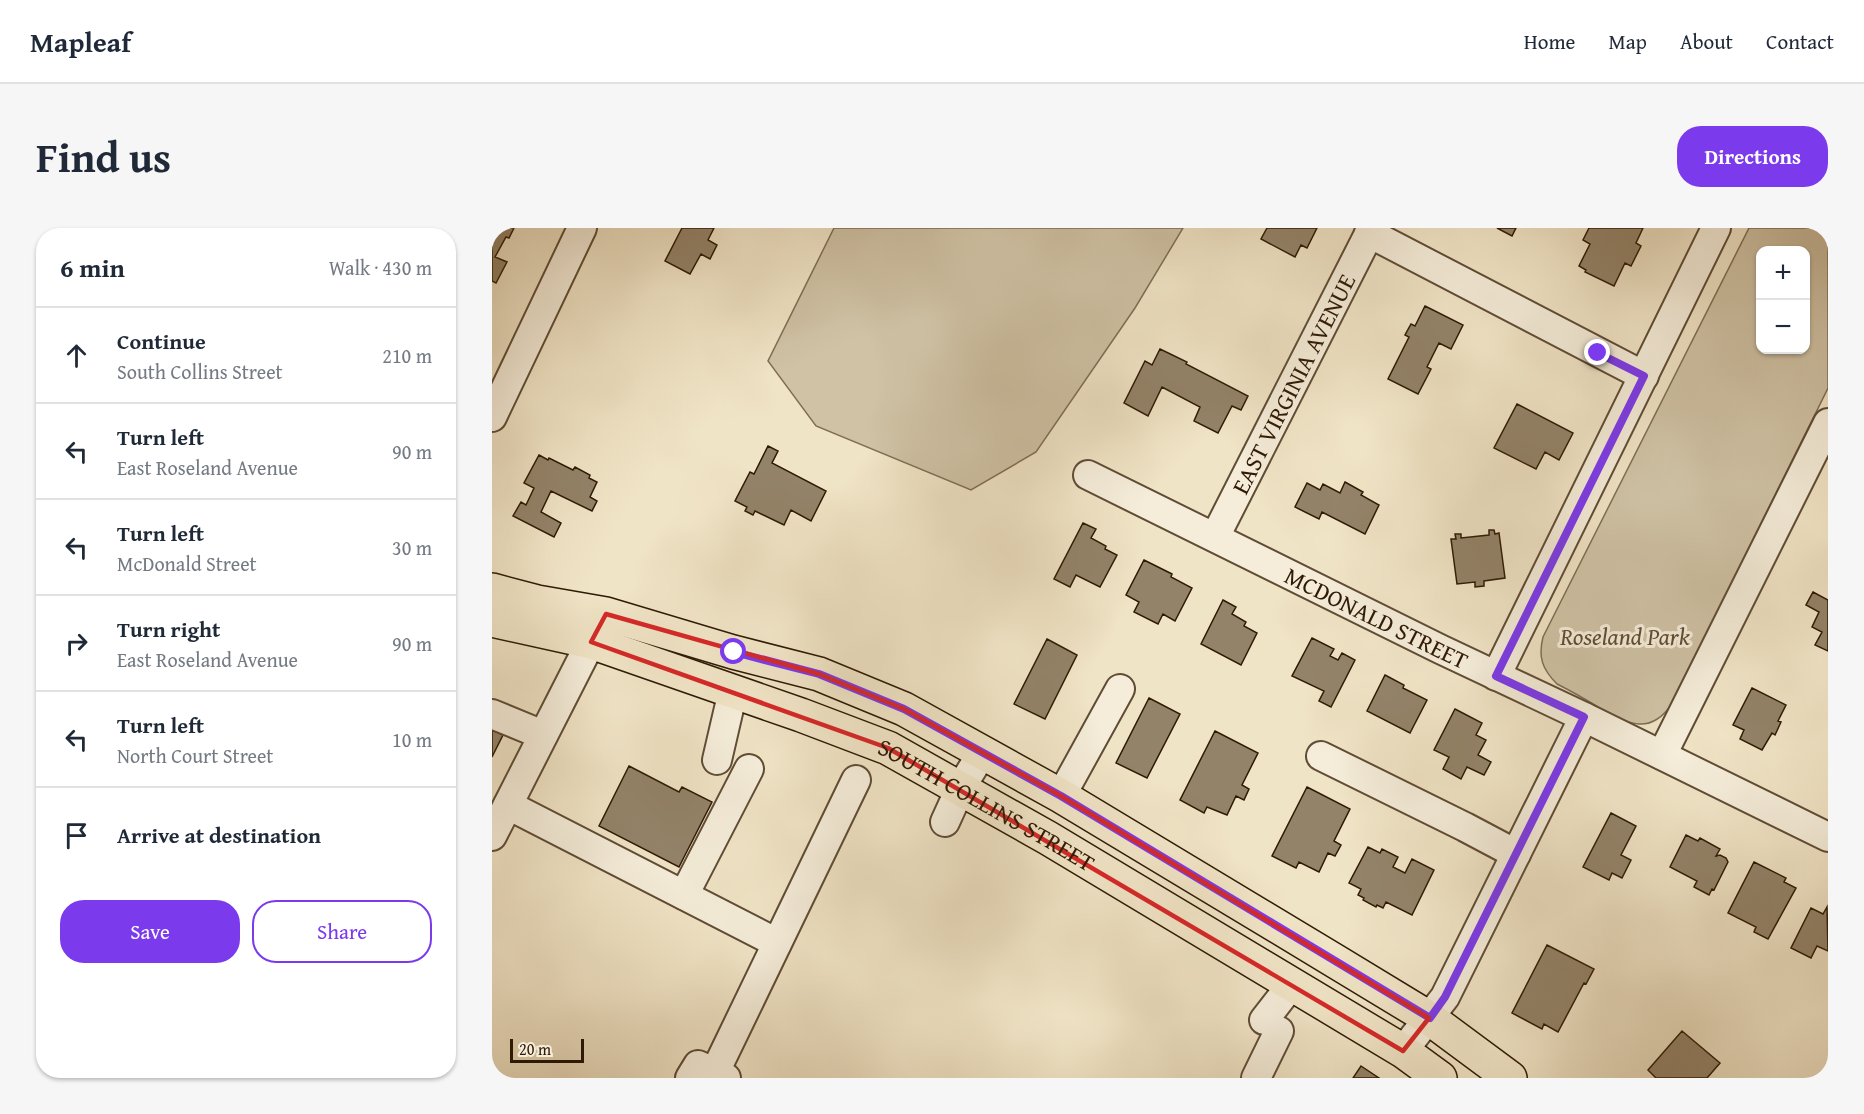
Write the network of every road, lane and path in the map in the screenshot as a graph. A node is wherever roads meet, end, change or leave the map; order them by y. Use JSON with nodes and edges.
{"nodes":[{"id":1,"x":582,"y":228,"type":"edge"},
{"id":2,"x":1716,"y":228,"type":"edge"},
{"id":3,"x":1370,"y":231,"type":"edge"},
{"id":4,"x":1644,"y":376,"type":"junction"},
{"id":5,"x":492,"y":417,"type":"edge"},
{"id":6,"x":1828,"y":423,"type":"edge"},
{"id":7,"x":1820,"y":459,"type":"edge"},
{"id":8,"x":1088,"y":475,"type":"dead end"},
{"id":9,"x":1215,"y":537,"type":"junction"},
{"id":10,"x":492,"y":590,"type":"edge"},
{"id":11,"x":492,"y":620,"type":"edge"},
{"id":12,"x":598,"y":628,"type":"junction"},
{"id":13,"x":1496,"y":676,"type":"junction"},
{"id":14,"x":1120,"y":689,"type":"dead end"},
{"id":15,"x":733,"y":692,"type":"junction"},
{"id":16,"x":492,"y":714,"type":"edge"},
{"id":17,"x":1584,"y":717,"type":"junction"},
{"id":18,"x":543,"y":735,"type":"junction"},
{"id":19,"x":982,"y":753,"type":"junction"},
{"id":20,"x":1662,"y":755,"type":"junction"},
{"id":21,"x":1321,"y":756,"type":"dead end"},
{"id":22,"x":717,"y":760,"type":"dead end"},
{"id":23,"x":749,"y":769,"type":"dead end"},
{"id":24,"x":856,"y":780,"type":"dead end"},
{"id":25,"x":960,"y":789,"type":"junction"},
{"id":26,"x":1061,"y":796,"type":"junction"},
{"id":27,"x":508,"y":805,"type":"junction"},
{"id":28,"x":945,"y":822,"type":"dead end"},
{"id":29,"x":492,"y":836,"type":"edge"},
{"id":30,"x":1828,"y":837,"type":"edge"},
{"id":31,"x":1516,"y":854,"type":"junction"},
{"id":32,"x":684,"y":895,"type":"junction"},
{"id":33,"x":1206,"y":933,"type":"junction"},
{"id":34,"x":777,"y":943,"type":"junction"},
{"id":35,"x":1292,"y":984,"type":"junction"},
{"id":36,"x":1430,"y":1018,"type":"junction"},
{"id":37,"x":1403,"y":1051,"type":"junction"},
{"id":38,"x":710,"y":1076,"type":"edge"},
{"id":39,"x":1256,"y":1078,"type":"edge"},
{"id":40,"x":1440,"y":1078,"type":"edge"},
{"id":41,"x":1510,"y":1078,"type":"edge"}],
"edges":[{"from":1,"to":5,"type":"street"},
{"from":2,"to":4,"type":"street"},
{"from":3,"to":4,"type":"street"},
{"from":3,"to":9,"type":"street","name":"EAST VIRGINIA AVENUE"},
{"from":4,"to":13,"type":"street"},
{"from":6,"to":7,"type":"street"},
{"from":7,"to":20,"type":"street"},
{"from":8,"to":9,"type":"street","name":"MCDONALD STREET"},
{"from":9,"to":13,"type":"street","name":"MCDONALD STREET"},
{"from":10,"to":12,"type":"main road","name":"SOUTH COLLINS STREET"},
{"from":11,"to":12,"type":"main road","name":"SOUTH COLLINS STREET"},
{"from":12,"to":15,"type":"main road","name":"SOUTH COLLINS STREET"},
{"from":12,"to":18,"type":"street"},
{"from":12,"to":19,"type":"main road","name":"SOUTH COLLINS STREET"},
{"from":13,"to":17,"type":"street","name":"MCDONALD STREET"},
{"from":14,"to":26,"type":"street"},
{"from":15,"to":22,"type":"street"},
{"from":15,"to":25,"type":"main road","name":"SOUTH COLLINS STREET"},
{"from":16,"to":18,"type":"street"},
{"from":17,"to":20,"type":"street","name":"MCDONALD STREET"},
{"from":17,"to":31,"type":"street"},
{"from":18,"to":27,"type":"street"},
{"from":19,"to":25,"type":"street"},
{"from":19,"to":26,"type":"main road","name":"SOUTH COLLINS STREET"},
{"from":20,"to":30,"type":"street","name":"MCDONALD STREET"},
{"from":21,"to":31,"type":"street"},
{"from":23,"to":32,"type":"street"},
{"from":24,"to":34,"type":"street"},
{"from":25,"to":28,"type":"street"},
{"from":25,"to":33,"type":"main road","name":"SOUTH COLLINS STREET"},
{"from":26,"to":36,"type":"main road","name":"SOUTH COLLINS STREET"},
{"from":27,"to":29,"type":"street"},
{"from":27,"to":32,"type":"street"},
{"from":31,"to":36,"type":"street"},
{"from":32,"to":34,"type":"street"},
{"from":33,"to":35,"type":"main road","name":"SOUTH COLLINS STREET"},
{"from":33,"to":36,"type":"main road"},
{"from":34,"to":38,"type":"street"},
{"from":35,"to":37,"type":"main road","name":"SOUTH COLLINS STREET"},
{"from":35,"to":39,"type":"street"},
{"from":36,"to":37,"type":"street"},
{"from":36,"to":41,"type":"main road","name":"SOUTH COLLINS STREET"},
{"from":37,"to":40,"type":"main road","name":"SOUTH COLLINS STREET"}]}
